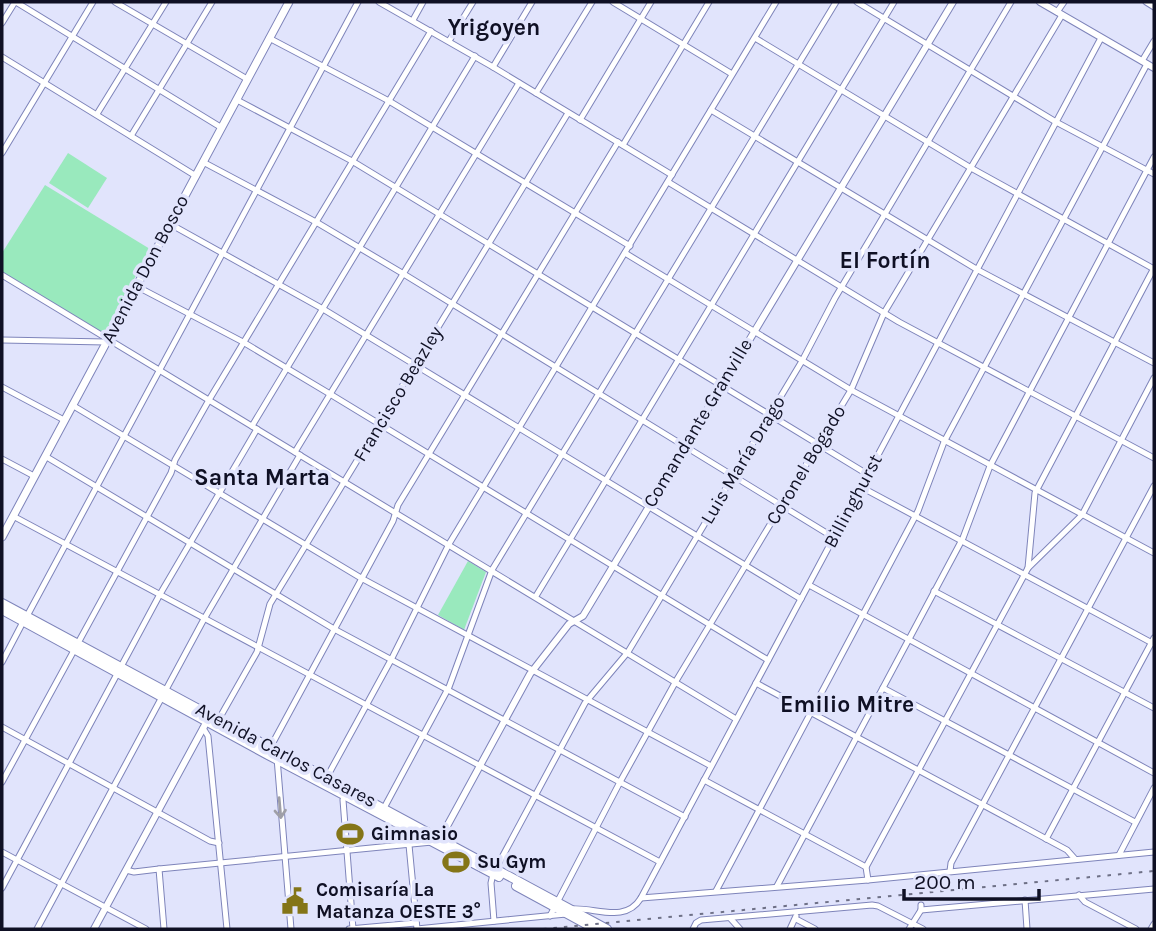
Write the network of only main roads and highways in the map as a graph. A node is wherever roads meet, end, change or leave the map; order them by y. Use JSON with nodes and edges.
{"nodes":[{"id":1,"x":289,"y":2,"type":"edge"},
{"id":2,"x":3,"y":533,"type":"edge"},
{"id":3,"x":2,"y":603,"type":"edge"},
{"id":4,"x":2,"y":610,"type":"edge"},
{"id":5,"x":25,"y":619,"type":"junction"},
{"id":6,"x":164,"y":694,"type":"junction"},
{"id":7,"x":268,"y":750,"type":"junction"},
{"id":8,"x":278,"y":756,"type":"junction"},
{"id":9,"x":346,"y":791,"type":"junction"},
{"id":10,"x":412,"y":827,"type":"junction"},
{"id":11,"x":569,"y":912,"type":"junction"},
{"id":12,"x":595,"y":929,"type":"edge"},
{"id":13,"x":607,"y":929,"type":"edge"}],
"edges":[{"from":1,"to":2,"type":"main road","name":"Avenida Don Bosco"},
{"from":3,"to":5,"type":"main road","name":"Avenida Carlos Casares"},
{"from":4,"to":5,"type":"main road","name":"Avenida Carlos Casares"},
{"from":5,"to":6,"type":"main road","name":"Avenida Carlos Casares"},
{"from":6,"to":7,"type":"main road","name":"Avenida Carlos Casares"},
{"from":6,"to":7,"type":"main road","name":"Avenida Carlos Casares"},
{"from":7,"to":8,"type":"main road","name":"Avenida Carlos Casares"},
{"from":8,"to":9,"type":"main road","name":"Avenida Carlos Casares"},
{"from":8,"to":9,"type":"main road","name":"Avenida Carlos Casares"},
{"from":9,"to":10,"type":"main road","name":"Avenida Carlos Casares"},
{"from":9,"to":10,"type":"main road","name":"Avenida Carlos Casares"},
{"from":10,"to":11,"type":"main road","name":"Avenida Carlos Casares"},
{"from":11,"to":12,"type":"main road","name":"Avenida Carlos Casares"},
{"from":11,"to":13,"type":"main road","name":"Avenida Carlos Casares"}]}
